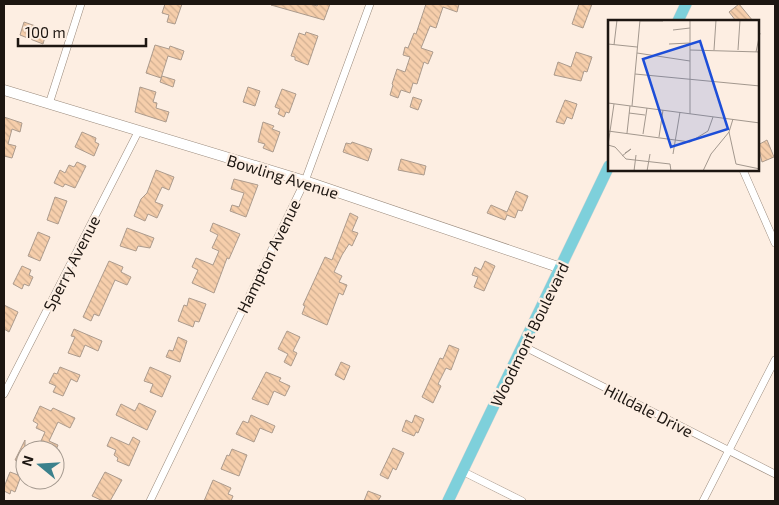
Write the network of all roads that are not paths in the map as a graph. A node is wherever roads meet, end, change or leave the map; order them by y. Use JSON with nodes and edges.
{"nodes":[{"id":1,"x":81,"y":4,"type":"edge"},
{"id":2,"x":370,"y":4,"type":"edge"},
{"id":3,"x":686,"y":4,"type":"edge"},
{"id":4,"x":678,"y":20,"type":"edge"},
{"id":5,"x":4,"y":90,"type":"edge"},
{"id":6,"x":49,"y":104,"type":"junction"},
{"id":7,"x":138,"y":132,"type":"junction"},
{"id":8,"x":608,"y":168,"type":"edge"},
{"id":9,"x":743,"y":171,"type":"edge"},
{"id":10,"x":305,"y":181,"type":"junction"},
{"id":11,"x":775,"y":243,"type":"edge"},
{"id":12,"x":561,"y":268,"type":"junction"},
{"id":13,"x":523,"y":346,"type":"junction"},
{"id":14,"x":775,"y":360,"type":"edge"},
{"id":15,"x":4,"y":394,"type":"edge"},
{"id":16,"x":729,"y":450,"type":"junction"},
{"id":17,"x":462,"y":471,"type":"junction"},
{"id":18,"x":775,"y":474,"type":"edge"},
{"id":19,"x":150,"y":501,"type":"edge"},
{"id":20,"x":448,"y":501,"type":"edge"},
{"id":21,"x":522,"y":501,"type":"edge"},
{"id":22,"x":703,"y":501,"type":"edge"}],
"edges":[{"from":1,"to":6,"type":"street"},
{"from":2,"to":10,"type":"street","name":"Hampton Avenue"},
{"from":3,"to":4,"type":"main road"},
{"from":5,"to":6,"type":"street","name":"Bowling Avenue"},
{"from":6,"to":7,"type":"street","name":"Bowling Avenue"},
{"from":7,"to":10,"type":"street","name":"Bowling Avenue"},
{"from":7,"to":15,"type":"street","name":"Sperry Avenue"},
{"from":8,"to":12,"type":"main road","name":"Woodmont Boulevard"},
{"from":9,"to":11,"type":"street"},
{"from":10,"to":12,"type":"street","name":"Bowling Avenue"},
{"from":10,"to":19,"type":"street","name":"Hampton Avenue"},
{"from":12,"to":13,"type":"main road","name":"Woodmont Boulevard"},
{"from":13,"to":16,"type":"street","name":"Hilldale Drive"},
{"from":13,"to":17,"type":"main road","name":"Woodmont Boulevard"},
{"from":14,"to":16,"type":"street"},
{"from":16,"to":18,"type":"street","name":"Hilldale Drive"},
{"from":16,"to":22,"type":"street"},
{"from":17,"to":20,"type":"main road","name":"Woodmont Boulevard"},
{"from":17,"to":21,"type":"street"}]}
